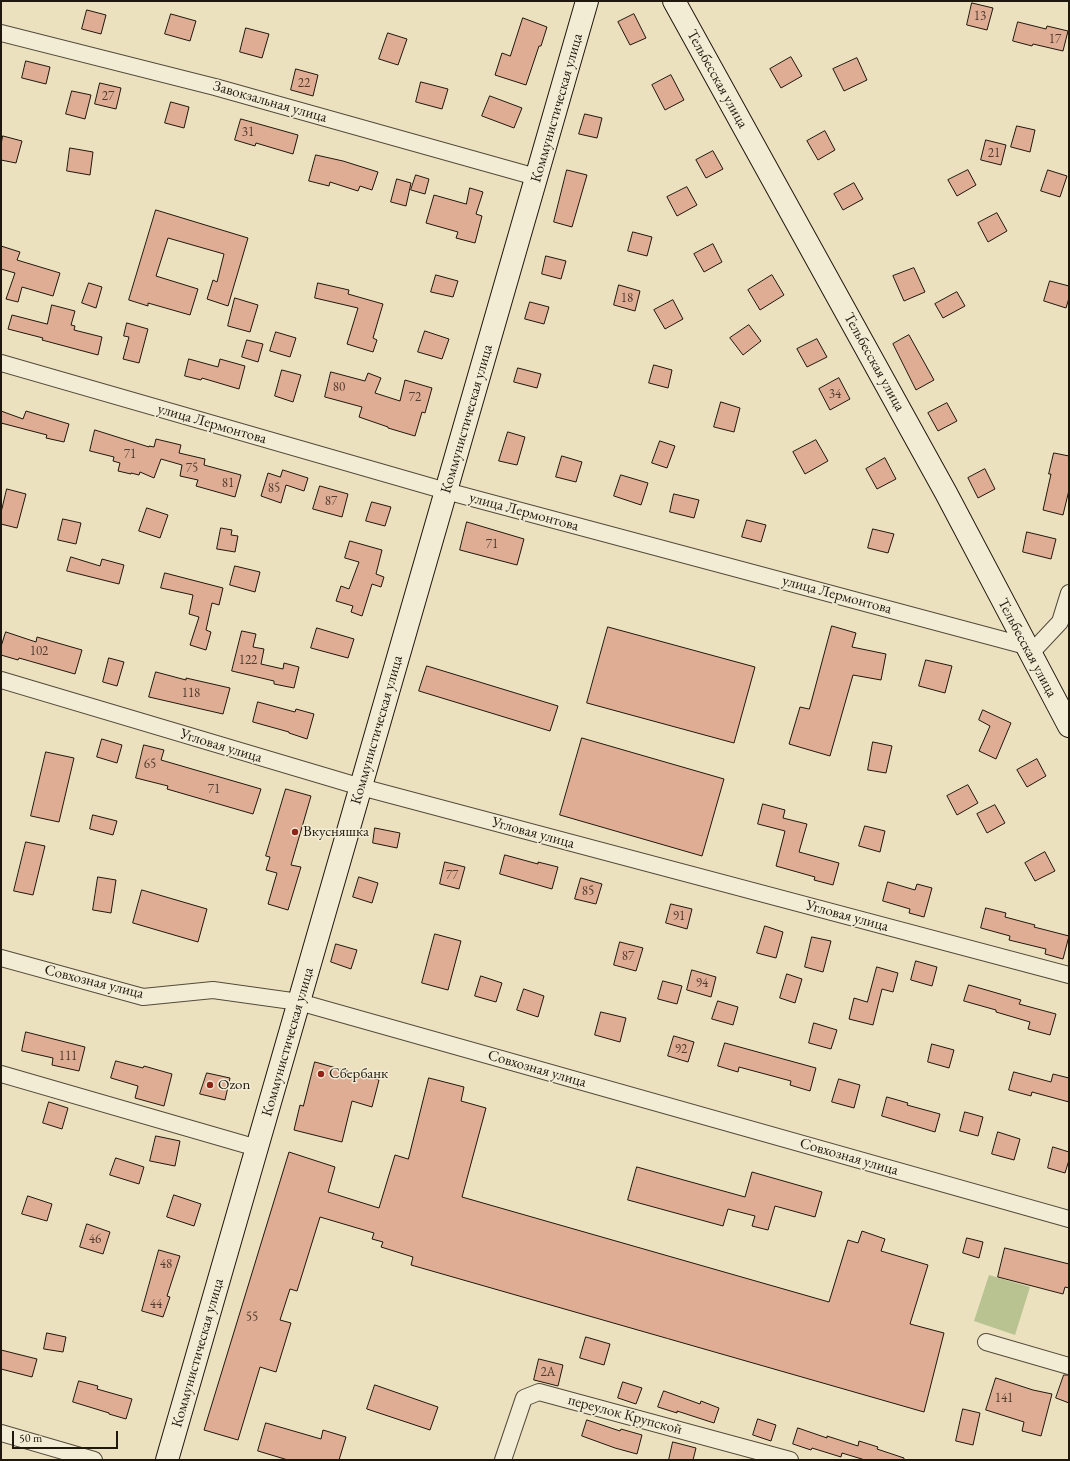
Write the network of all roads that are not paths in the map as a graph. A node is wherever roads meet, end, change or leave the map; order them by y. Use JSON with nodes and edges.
{"nodes":[{"id":1,"x":588,"y":1,"type":"edge"},
{"id":2,"x":674,"y":1,"type":"edge"},
{"id":3,"x":1,"y":33,"type":"edge"},
{"id":4,"x":536,"y":178,"type":"junction"},
{"id":5,"x":1,"y":363,"type":"edge"},
{"id":6,"x":446,"y":491,"type":"junction"},
{"id":7,"x":1069,"y":593,"type":"edge"},
{"id":8,"x":1028,"y":650,"type":"junction"},
{"id":9,"x":1,"y":680,"type":"edge"},
{"id":10,"x":1069,"y":726,"type":"edge"},
{"id":11,"x":361,"y":787,"type":"junction"},
{"id":12,"x":1,"y":958,"type":"edge"},
{"id":13,"x":1069,"y":975,"type":"edge"},
{"id":14,"x":299,"y":1002,"type":"junction"},
{"id":15,"x":1,"y":1074,"type":"edge"},
{"id":16,"x":257,"y":1148,"type":"junction"},
{"id":17,"x":1069,"y":1219,"type":"edge"},
{"id":18,"x":986,"y":1342,"type":"dead end"},
{"id":19,"x":1069,"y":1366,"type":"edge"},
{"id":20,"x":1,"y":1433,"type":"edge"},
{"id":21,"x":94,"y":1460,"type":"edge"},
{"id":22,"x":167,"y":1460,"type":"edge"},
{"id":23,"x":503,"y":1460,"type":"edge"},
{"id":24,"x":790,"y":1460,"type":"edge"}],
"edges":[{"from":1,"to":4,"type":"street","name":"Коммунистическая улица"},
{"from":2,"to":8,"type":"street","name":"Тельбесская улица"},
{"from":3,"to":4,"type":"street","name":"Завокзальная улица"},
{"from":4,"to":6,"type":"street","name":"Коммунистическая улица"},
{"from":5,"to":6,"type":"street","name":"улица Лермонтова"},
{"from":6,"to":8,"type":"street","name":"улица Лермонтова"},
{"from":6,"to":11,"type":"street","name":"Коммунистическая улица"},
{"from":7,"to":8,"type":"street"},
{"from":8,"to":10,"type":"street","name":"Тельбесская улица"},
{"from":9,"to":11,"type":"street","name":"Угловая улица"},
{"from":11,"to":13,"type":"street","name":"Угловая улица"},
{"from":11,"to":14,"type":"street","name":"Коммунистическая улица"},
{"from":12,"to":14,"type":"street","name":"Совхозная улица"},
{"from":14,"to":16,"type":"street","name":"Коммунистическая улица"},
{"from":14,"to":17,"type":"street","name":"Совхозная улица"},
{"from":15,"to":16,"type":"street"},
{"from":16,"to":22,"type":"street","name":"Коммунистическая улица"},
{"from":18,"to":19,"type":"street"},
{"from":20,"to":21,"type":"street"},
{"from":23,"to":24,"type":"street","name":"переулок Крупской"}]}
